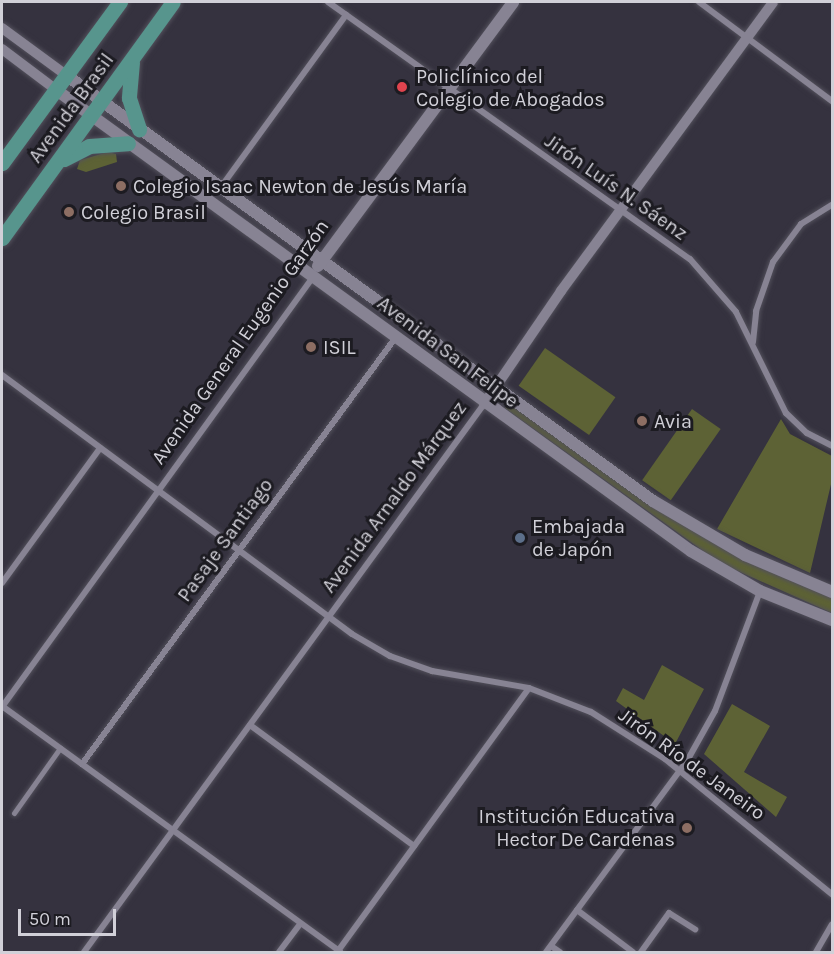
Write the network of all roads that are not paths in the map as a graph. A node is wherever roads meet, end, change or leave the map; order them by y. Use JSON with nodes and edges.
{"nodes":[{"id":1,"x":120,"y":2,"type":"edge"},
{"id":2,"x":173,"y":2,"type":"edge"},
{"id":3,"x":328,"y":2,"type":"edge"},
{"id":4,"x":513,"y":2,"type":"edge"},
{"id":5,"x":699,"y":2,"type":"edge"},
{"id":6,"x":773,"y":2,"type":"edge"},
{"id":7,"x":346,"y":15,"type":"junction"},
{"id":8,"x":2,"y":28,"type":"edge"},
{"id":9,"x":747,"y":37,"type":"junction"},
{"id":10,"x":2,"y":49,"type":"edge"},
{"id":11,"x":134,"y":56,"type":"junction"},
{"id":12,"x":66,"y":75,"type":"junction"},
{"id":13,"x":55,"y":89,"type":"junction"},
{"id":14,"x":449,"y":89,"type":"junction"},
{"id":15,"x":832,"y":101,"type":"edge"},
{"id":16,"x":102,"y":102,"type":"junction"},
{"id":17,"x":92,"y":116,"type":"junction"},
{"id":18,"x":139,"y":129,"type":"junction"},
{"id":19,"x":128,"y":143,"type":"junction"},
{"id":20,"x":2,"y":163,"type":"edge"},
{"id":21,"x":54,"y":167,"type":"junction"},
{"id":22,"x":220,"y":188,"type":"junction"},
{"id":23,"x":832,"y":205,"type":"edge"},
{"id":24,"x":620,"y":211,"type":"junction"},
{"id":25,"x":2,"y":238,"type":"edge"},
{"id":26,"x":320,"y":260,"type":"junction"},
{"id":27,"x":313,"y":277,"type":"junction"},
{"id":28,"x":396,"y":337,"type":"junction"},
{"id":29,"x":753,"y":342,"type":"junction"},
{"id":30,"x":2,"y":375,"type":"edge"},
{"id":31,"x":495,"y":388,"type":"junction"},
{"id":32,"x":484,"y":404,"type":"junction"},
{"id":33,"x":832,"y":446,"type":"edge"},
{"id":34,"x":100,"y":448,"type":"junction"},
{"id":35,"x":158,"y":491,"type":"junction"},
{"id":36,"x":238,"y":551,"type":"junction"},
{"id":37,"x":2,"y":583,"type":"edge"},
{"id":38,"x":760,"y":591,"type":"junction"},
{"id":39,"x":832,"y":592,"type":"edge"},
{"id":40,"x":328,"y":618,"type":"junction"},
{"id":41,"x":832,"y":620,"type":"edge"},
{"id":42,"x":529,"y":688,"type":"junction"},
{"id":43,"x":2,"y":706,"type":"edge"},
{"id":44,"x":250,"y":725,"type":"junction"},
{"id":45,"x":60,"y":748,"type":"junction"},
{"id":46,"x":81,"y":764,"type":"junction"},
{"id":47,"x":680,"y":770,"type":"junction"},
{"id":48,"x":14,"y":813,"type":"dead end"},
{"id":49,"x":173,"y":831,"type":"junction"},
{"id":50,"x":414,"y":846,"type":"junction"},
{"id":51,"x":832,"y":894,"type":"edge"},
{"id":52,"x":577,"y":910,"type":"junction"},
{"id":53,"x":300,"y":924,"type":"junction"},
{"id":54,"x":832,"y":924,"type":"edge"},
{"id":55,"x":695,"y":929,"type":"dead end"},
{"id":56,"x":551,"y":946,"type":"junction"},
{"id":57,"x":84,"y":952,"type":"edge"},
{"id":58,"x":279,"y":952,"type":"edge"},
{"id":59,"x":339,"y":952,"type":"edge"},
{"id":60,"x":546,"y":952,"type":"edge"},
{"id":61,"x":560,"y":952,"type":"edge"},
{"id":62,"x":633,"y":952,"type":"edge"},
{"id":63,"x":641,"y":952,"type":"edge"},
{"id":64,"x":816,"y":952,"type":"edge"}],
"edges":[{"from":1,"to":12,"type":"main road","name":"Avenida Brasil"},
{"from":2,"to":11,"type":"main road","name":"Avenida Brasil"},
{"from":3,"to":7,"type":"street","name":"Jirón Luís N. Sáenz"},
{"from":4,"to":14,"type":"main road","name":"Avenida General Eugenio Garzón"},
{"from":5,"to":9,"type":"street"},
{"from":6,"to":9,"type":"street","name":"Avenida Arnaldo Márquez"},
{"from":7,"to":14,"type":"street","name":"Jirón Luís N. Sáenz"},
{"from":7,"to":22,"type":"street"},
{"from":8,"to":12,"type":"street"},
{"from":9,"to":15,"type":"street"},
{"from":9,"to":24,"type":"street","name":"Avenida Arnaldo Márquez"},
{"from":10,"to":13,"type":"street"},
{"from":11,"to":16,"type":"main road","name":"Avenida Brasil"},
{"from":11,"to":18,"type":"main road"},
{"from":12,"to":13,"type":"main road","name":"Avenida Brasil"},
{"from":12,"to":16,"type":"main road","name":"Avenida San Felipe"},
{"from":13,"to":17,"type":"main road","name":"Avenida San Felipe"},
{"from":13,"to":20,"type":"main road","name":"Avenida Brasil"},
{"from":14,"to":24,"type":"street","name":"Jirón Luís N. Sáenz"},
{"from":14,"to":26,"type":"main road","name":"Avenida General Eugenio Garzón"},
{"from":16,"to":17,"type":"main road","name":"Avenida Brasil"},
{"from":16,"to":18,"type":"main road","name":"Avenida San Felipe"},
{"from":17,"to":19,"type":"main road","name":"Avenida San Felipe"},
{"from":17,"to":21,"type":"main road","name":"Avenida Brasil"},
{"from":18,"to":22,"type":"main road","name":"Avenida San Felipe"},
{"from":19,"to":21,"type":"main road"},
{"from":19,"to":27,"type":"main road","name":"Avenida San Felipe"},
{"from":21,"to":25,"type":"main road","name":"Avenida Brasil"},
{"from":22,"to":26,"type":"main road","name":"Avenida San Felipe"},
{"from":23,"to":29,"type":"street"},
{"from":24,"to":29,"type":"street","name":"Jirón Luís N. Sáenz"},
{"from":24,"to":31,"type":"street","name":"Avenida Arnaldo Márquez"},
{"from":26,"to":27,"type":"main road","name":"Avenida General Eugenio Garzón"},
{"from":26,"to":31,"type":"main road","name":"Avenida San Felipe"},
{"from":27,"to":28,"type":"main road","name":"Avenida San Felipe"},
{"from":27,"to":35,"type":"street","name":"Avenida General Eugenio Garzón"},
{"from":28,"to":32,"type":"main road","name":"Avenida San Felipe"},
{"from":28,"to":36,"type":"street","name":"Pasaje Santiago"},
{"from":29,"to":33,"type":"street","name":"Jirón Luís N. Sáenz"},
{"from":30,"to":34,"type":"street","name":"Jirón Río de Janeiro"},
{"from":31,"to":32,"type":"street","name":"Avenida Arnaldo Márquez"},
{"from":31,"to":39,"type":"main road","name":"Avenida San Felipe"},
{"from":32,"to":38,"type":"main road","name":"Avenida San Felipe"},
{"from":32,"to":40,"type":"street","name":"Avenida Arnaldo Márquez"},
{"from":34,"to":35,"type":"street","name":"Jirón Río de Janeiro"},
{"from":34,"to":37,"type":"street"},
{"from":35,"to":36,"type":"street","name":"Jirón Río de Janeiro"},
{"from":35,"to":43,"type":"street","name":"Avenida General Eugenio Garzón"},
{"from":36,"to":40,"type":"street","name":"Jirón Río de Janeiro"},
{"from":36,"to":46,"type":"street","name":"Pasaje Santiago"},
{"from":38,"to":41,"type":"main road","name":"Avenida San Felipe"},
{"from":38,"to":47,"type":"street"},
{"from":40,"to":42,"type":"street","name":"Jirón Río de Janeiro"},
{"from":40,"to":44,"type":"street","name":"Avenida Arnaldo Márquez"},
{"from":42,"to":47,"type":"street","name":"Jirón Río de Janeiro"},
{"from":42,"to":50,"type":"street"},
{"from":43,"to":45,"type":"street"},
{"from":44,"to":49,"type":"street","name":"Avenida Arnaldo Márquez"},
{"from":44,"to":50,"type":"street"},
{"from":45,"to":46,"type":"street"},
{"from":45,"to":48,"type":"street"},
{"from":46,"to":49,"type":"street"},
{"from":47,"to":51,"type":"street","name":"Jirón Río de Janeiro"},
{"from":47,"to":52,"type":"street"},
{"from":49,"to":53,"type":"street"},
{"from":49,"to":57,"type":"street","name":"Avenida Arnaldo Márquez"},
{"from":50,"to":59,"type":"street"},
{"from":52,"to":56,"type":"street"},
{"from":52,"to":62,"type":"street"},
{"from":53,"to":58,"type":"street"},
{"from":53,"to":59,"type":"street"},
{"from":54,"to":64,"type":"street"},
{"from":55,"to":63,"type":"street"},
{"from":56,"to":60,"type":"street"},
{"from":56,"to":61,"type":"street"}]}
